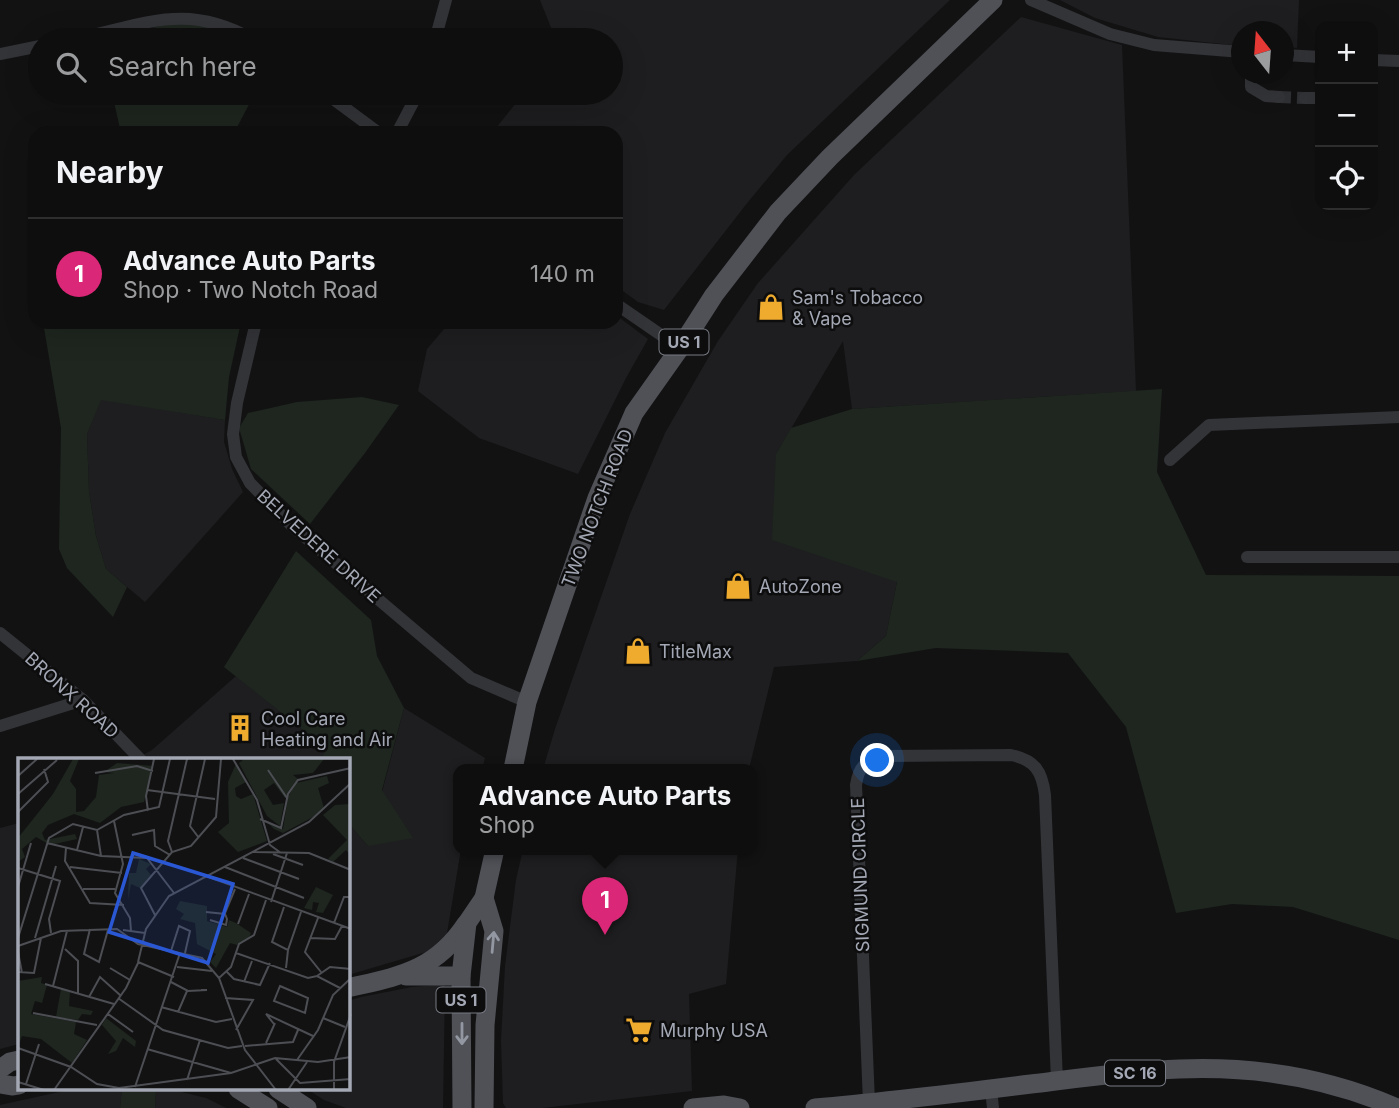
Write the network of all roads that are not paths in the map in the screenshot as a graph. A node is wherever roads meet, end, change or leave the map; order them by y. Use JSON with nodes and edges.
{"nodes":[{"id":1,"x":446,"y":0,"type":"edge"},
{"id":2,"x":993,"y":0,"type":"edge"},
{"id":3,"x":1031,"y":0,"type":"edge"},
{"id":4,"x":114,"y":28,"type":"edge"},
{"id":5,"x":233,"y":28,"type":"edge"},
{"id":6,"x":438,"y":28,"type":"edge"},
{"id":7,"x":28,"y":48,"type":"edge"},
{"id":8,"x":1231,"y":51,"type":"edge"},
{"id":9,"x":0,"y":54,"type":"edge"},
{"id":10,"x":1294,"y":56,"type":"edge"},
{"id":11,"x":1315,"y":57,"type":"edge"},
{"id":12,"x":1378,"y":60,"type":"edge"},
{"id":13,"x":1399,"y":61,"type":"edge"},
{"id":14,"x":1251,"y":84,"type":"edge"},
{"id":15,"x":1279,"y":97,"type":"tunnel mouth"},
{"id":16,"x":1305,"y":98,"type":"tunnel mouth"},
{"id":17,"x":1315,"y":98,"type":"edge"},
{"id":18,"x":341,"y":105,"type":"edge"},
{"id":19,"x":412,"y":105,"type":"edge"},
{"id":20,"x":370,"y":126,"type":"edge"},
{"id":21,"x":401,"y":126,"type":"edge"},
{"id":22,"x":623,"y":309,"type":"edge"},
{"id":23,"x":254,"y":329,"type":"edge"},
{"id":24,"x":680,"y":348,"type":"junction"},
{"id":25,"x":1399,"y":417,"type":"edge"},
{"id":26,"x":1170,"y":460,"type":"dead end"},
{"id":27,"x":1399,"y":556,"type":"edge"},
{"id":28,"x":1247,"y":558,"type":"dead end"},
{"id":29,"x":0,"y":633,"type":"edge"},
{"id":30,"x":83,"y":700,"type":"junction"},
{"id":31,"x":527,"y":702,"type":"junction"},
{"id":32,"x":0,"y":726,"type":"edge"},
{"id":33,"x":139,"y":758,"type":"edge"},
{"id":34,"x":514,"y":764,"type":"edge"},
{"id":35,"x":494,"y":855,"type":"edge"},
{"id":36,"x":484,"y":898,"type":"junction"},
{"id":37,"x":467,"y":923,"type":"junction"},
{"id":38,"x":402,"y":976,"type":"junction"},
{"id":39,"x":461,"y":976,"type":"junction"},
{"id":40,"x":350,"y":988,"type":"edge"},
{"id":41,"x":18,"y":1060,"type":"edge"},
{"id":42,"x":0,"y":1069,"type":"edge"},
{"id":43,"x":1058,"y":1081,"type":"junction"},
{"id":44,"x":0,"y":1084,"type":"edge"},
{"id":45,"x":18,"y":1085,"type":"edge"},
{"id":46,"x":240,"y":1090,"type":"edge"},
{"id":47,"x":280,"y":1090,"type":"edge"},
{"id":48,"x":992,"y":1098,"type":"edge"},
{"id":49,"x":869,"y":1103,"type":"junction"},
{"id":50,"x":268,"y":1108,"type":"edge"},
{"id":51,"x":307,"y":1108,"type":"edge"},
{"id":52,"x":461,"y":1108,"type":"edge"},
{"id":53,"x":484,"y":1108,"type":"edge"},
{"id":54,"x":693,"y":1108,"type":"edge"},
{"id":55,"x":740,"y":1108,"type":"edge"},
{"id":56,"x":815,"y":1108,"type":"edge"},
{"id":57,"x":1397,"y":1108,"type":"edge"}],
"edges":[{"from":1,"to":6,"type":"street"},
{"from":2,"to":24,"type":"main road","name":"TWO NOTCH ROAD","number":"US 1"},
{"from":3,"to":8,"type":"street"},
{"from":4,"to":5,"type":"street"},
{"from":7,"to":9,"type":"street"},
{"from":10,"to":11,"type":"street"},
{"from":12,"to":13,"type":"street"},
{"from":14,"to":15,"type":"street"},
{"from":16,"to":17,"type":"street"},
{"from":18,"to":20,"type":"street"},
{"from":19,"to":21,"type":"street"},
{"from":22,"to":24,"type":"street"},
{"from":23,"to":31,"type":"street","name":"BELVEDERE DRIVE"},
{"from":24,"to":31,"type":"main road","name":"TWO NOTCH ROAD","number":"US 1"},
{"from":25,"to":26,"type":"street"},
{"from":27,"to":28,"type":"street"},
{"from":29,"to":30,"type":"street","name":"BRONX ROAD"},
{"from":30,"to":32,"type":"street"},
{"from":30,"to":33,"type":"street","name":"BRONX ROAD"},
{"from":31,"to":34,"type":"main road","name":"TWO NOTCH ROAD","number":"US 1"},
{"from":35,"to":36,"type":"main road","number":"US 1"},
{"from":36,"to":37,"type":"main road","number":"US 1"},
{"from":53,"to":36,"type":"main road","one_way":true},
{"from":37,"to":38,"type":"main road"},
{"from":37,"to":39,"type":"main road","number":"US 1"},
{"from":38,"to":39,"type":"main road"},
{"from":38,"to":40,"type":"main road"},
{"from":39,"to":52,"type":"main road","number":"US 1","one_way":true},
{"from":41,"to":42,"type":"main road"},
{"from":43,"to":48,"type":"main road","number":"SC 16"},
{"from":43,"to":49,"type":"street","name":"SIGMUND CIRCLE"},
{"from":43,"to":57,"type":"main road","number":"SC 16"},
{"from":44,"to":45,"type":"main road"},
{"from":46,"to":50,"type":"main road"},
{"from":47,"to":51,"type":"main road"},
{"from":48,"to":49,"type":"main road","number":"SC 16"},
{"from":49,"to":56,"type":"main road","number":"SC 16"},
{"from":54,"to":55,"type":"main road"}]}
